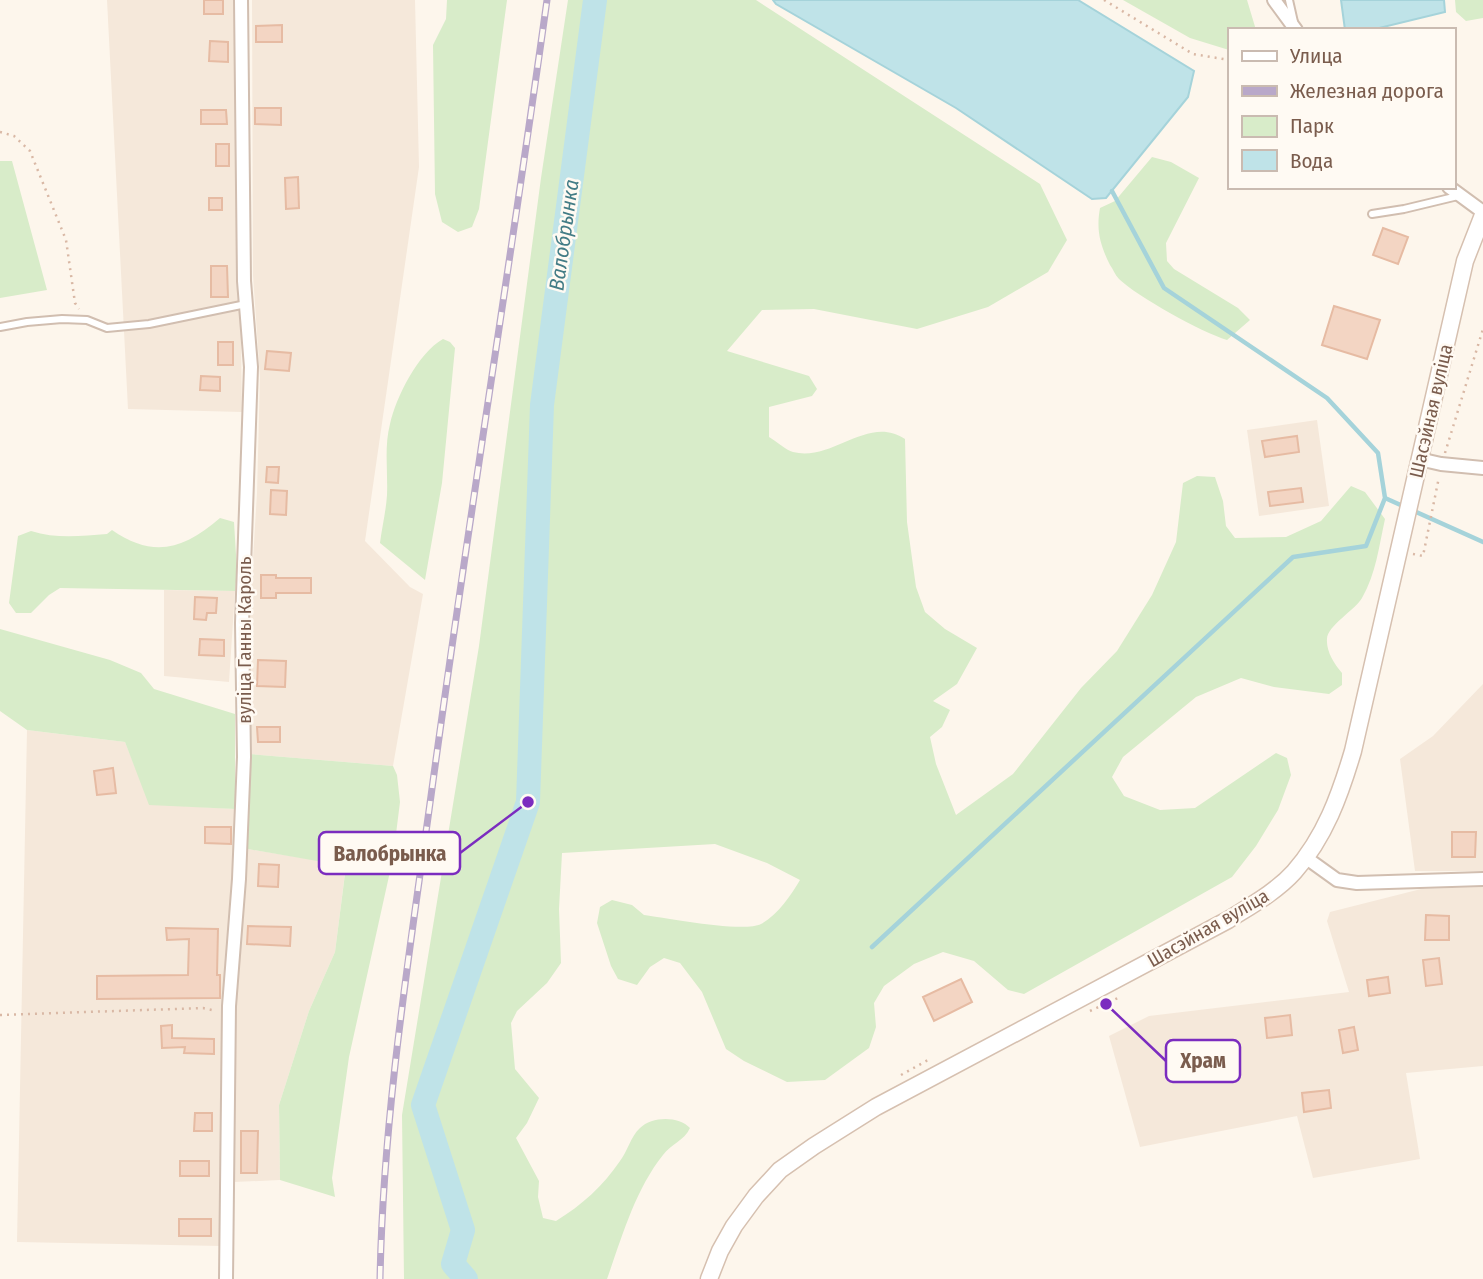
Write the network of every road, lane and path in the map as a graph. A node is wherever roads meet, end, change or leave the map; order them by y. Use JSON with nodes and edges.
{"nodes":[{"id":1,"x":241,"y":0,"type":"edge"},
{"id":2,"x":1104,"y":0,"type":"edge"},
{"id":3,"x":1275,"y":0,"type":"edge"},
{"id":4,"x":1289,"y":0,"type":"edge"},
{"id":5,"x":1295,"y":28,"type":"edge"},
{"id":6,"x":1296,"y":28,"type":"edge"},
{"id":7,"x":1228,"y":60,"type":"edge"},
{"id":8,"x":0,"y":132,"type":"edge"},
{"id":9,"x":1454,"y":192,"type":"edge"},
{"id":10,"x":1483,"y":213,"type":"edge"},
{"id":11,"x":1372,"y":214,"type":"dead end"},
{"id":12,"x":246,"y":304,"type":"junction"},
{"id":13,"x":87,"y":320,"type":"junction"},
{"id":14,"x":0,"y":327,"type":"edge"},
{"id":15,"x":1483,"y":329,"type":"edge"},
{"id":16,"x":1419,"y":462,"type":"junction"},
{"id":17,"x":1441,"y":464,"type":"junction"},
{"id":18,"x":1483,"y":468,"type":"edge"},
{"id":19,"x":1400,"y":551,"type":"junction"},
{"id":20,"x":1305,"y":857,"type":"junction"},
{"id":21,"x":1483,"y":879,"type":"edge"},
{"id":22,"x":1118,"y":998,"type":"dead end"},
{"id":23,"x":1090,"y":1012,"type":"dead end"},
{"id":24,"x":229,"y":1014,"type":"junction"},
{"id":25,"x":0,"y":1015,"type":"edge"},
{"id":26,"x":928,"y":1060,"type":"dead end"},
{"id":27,"x":901,"y":1075,"type":"dead end"},
{"id":28,"x":226,"y":1279,"type":"edge"},
{"id":29,"x":709,"y":1279,"type":"edge"}],
"edges":[{"from":1,"to":12,"type":"street","name":"вуліца Ганны Кароль"},
{"from":2,"to":7,"type":"path"},
{"from":3,"to":5,"type":"street"},
{"from":4,"to":6,"type":"lane"},
{"from":8,"to":13,"type":"path"},
{"from":9,"to":10,"type":"street"},
{"from":9,"to":11,"type":"lane"},
{"from":10,"to":16,"type":"main road","name":"Шасэйная вуліца"},
{"from":12,"to":13,"type":"lane"},
{"from":12,"to":24,"type":"street","name":"вуліца Ганны Кароль"},
{"from":13,"to":14,"type":"lane"},
{"from":15,"to":17,"type":"path"},
{"from":16,"to":17,"type":"street"},
{"from":16,"to":19,"type":"main road","name":"Шасэйная вуліца"},
{"from":17,"to":18,"type":"street"},
{"from":17,"to":19,"type":"path"},
{"from":19,"to":20,"type":"main road","name":"Шасэйная вуліца"},
{"from":20,"to":21,"type":"street"},
{"from":20,"to":29,"type":"main road","name":"Шасэйная вуліца"},
{"from":22,"to":23,"type":"path"},
{"from":24,"to":25,"type":"path"},
{"from":24,"to":28,"type":"street","name":"вуліца Ганны Кароль"},
{"from":26,"to":27,"type":"path"}]}
